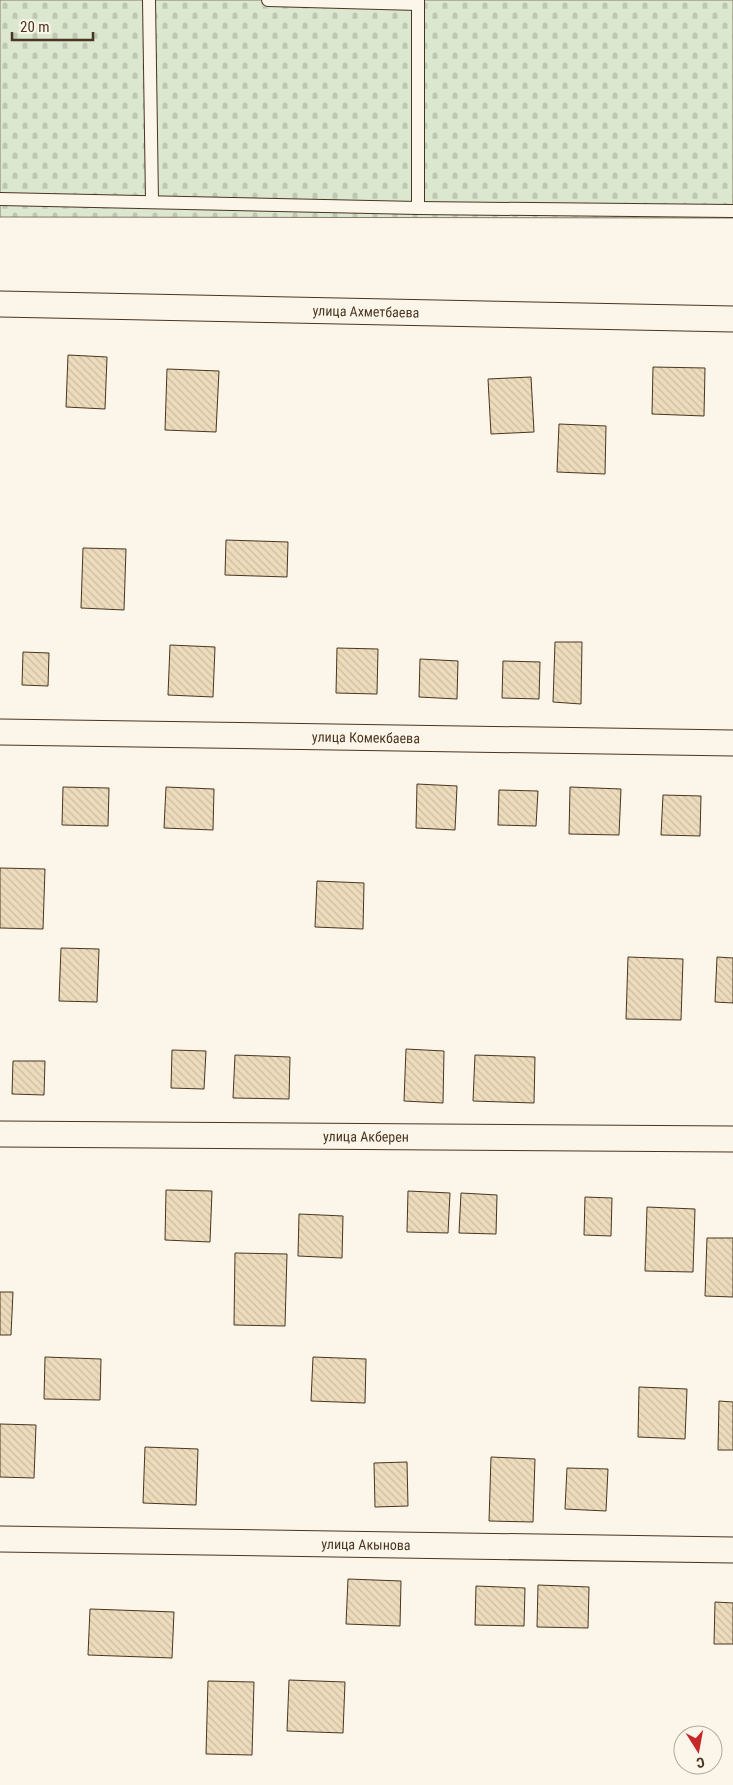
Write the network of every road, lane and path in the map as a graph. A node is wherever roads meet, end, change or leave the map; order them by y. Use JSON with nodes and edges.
{"nodes":[{"id":1,"x":149,"y":0,"type":"edge"},
{"id":2,"x":268,"y":0,"type":"edge"},
{"id":3,"x":418,"y":2,"type":"edge"},
{"id":4,"x":0,"y":199,"type":"edge"},
{"id":5,"x":152,"y":201,"type":"junction"},
{"id":6,"x":418,"y":208,"type":"junction"},
{"id":7,"x":733,"y":211,"type":"edge"},
{"id":8,"x":0,"y":304,"type":"edge"},
{"id":9,"x":733,"y":318,"type":"edge"},
{"id":10,"x":0,"y":732,"type":"edge"},
{"id":11,"x":733,"y":743,"type":"edge"},
{"id":12,"x":0,"y":1134,"type":"edge"},
{"id":13,"x":733,"y":1140,"type":"edge"},
{"id":14,"x":0,"y":1538,"type":"edge"},
{"id":15,"x":733,"y":1550,"type":"edge"}],
"edges":[{"from":1,"to":5,"type":"lane"},
{"from":2,"to":3,"type":"lane"},
{"from":3,"to":6,"type":"lane"},
{"from":4,"to":5,"type":"lane"},
{"from":5,"to":6,"type":"lane"},
{"from":6,"to":7,"type":"lane"},
{"from":8,"to":9,"type":"street","name":"улица Ахметбаева"},
{"from":10,"to":11,"type":"street","name":"улица Комекбаева"},
{"from":12,"to":13,"type":"street","name":"улица Акберен"},
{"from":14,"to":15,"type":"street","name":"улица Акынова"}]}
